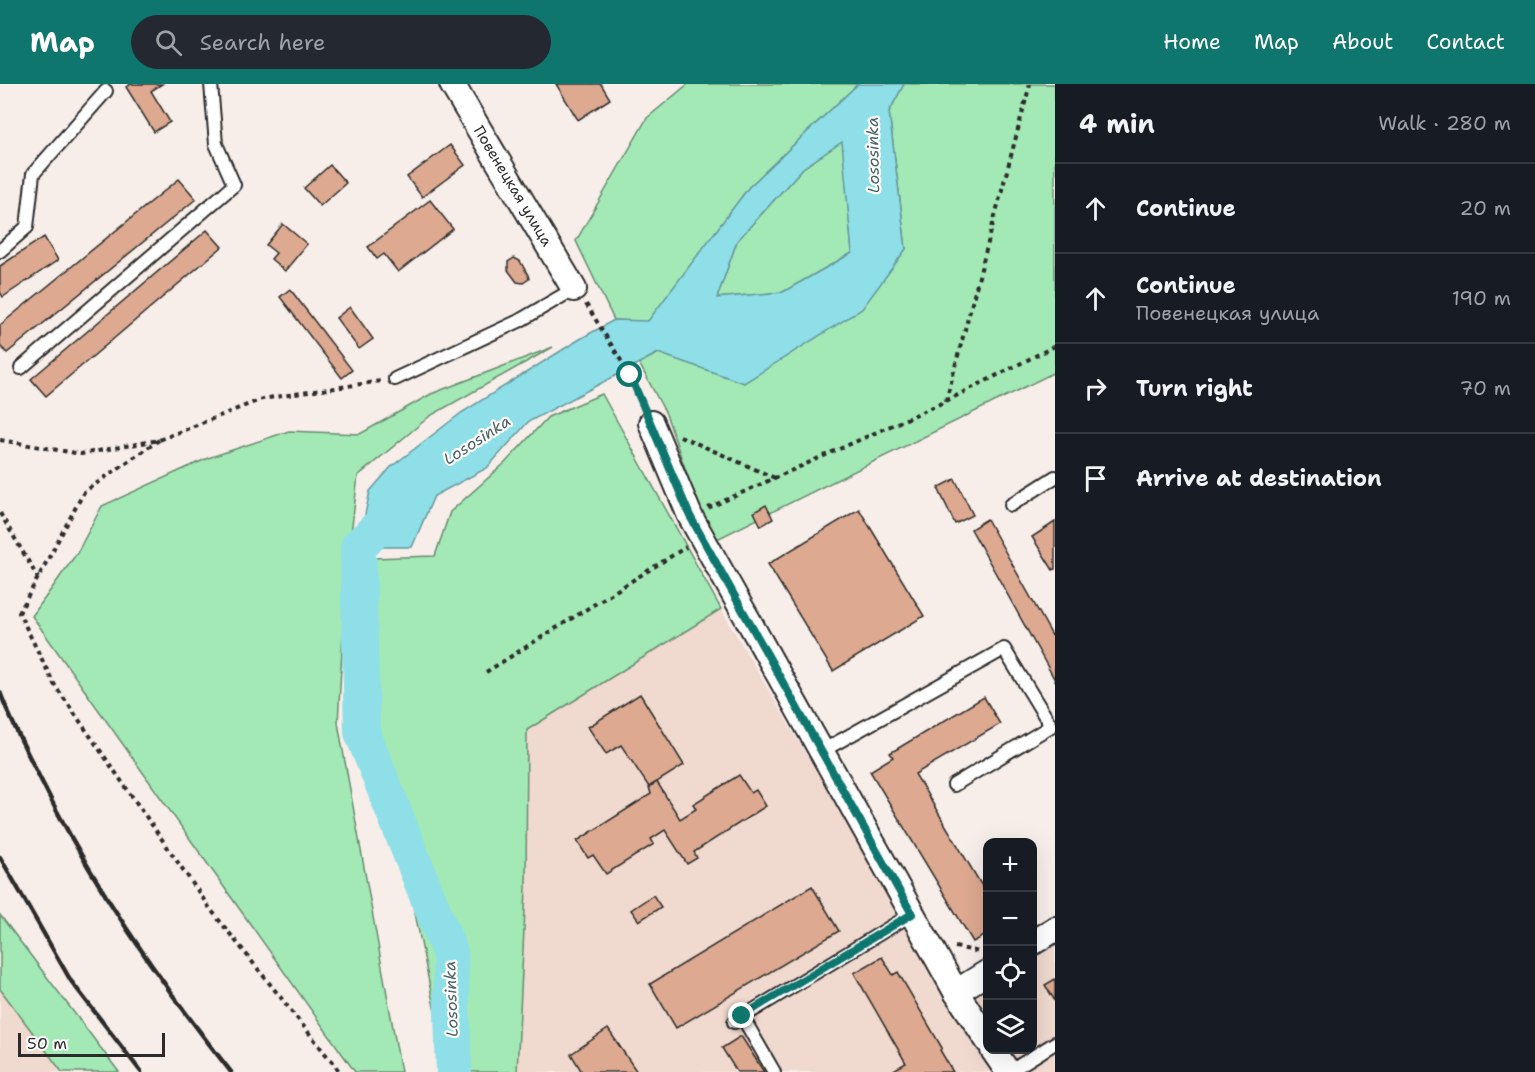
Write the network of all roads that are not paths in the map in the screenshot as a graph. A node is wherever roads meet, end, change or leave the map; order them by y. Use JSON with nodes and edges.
{"nodes":[{"id":1,"x":211,"y":84,"type":"edge"},
{"id":2,"x":452,"y":84,"type":"edge"},
{"id":3,"x":107,"y":86,"type":"edge"},
{"id":4,"x":0,"y":251,"type":"edge"},
{"id":5,"x":574,"y":289,"type":"joint"},
{"id":6,"x":21,"y":368,"type":"dead end"},
{"id":7,"x":395,"y":379,"type":"road end"},
{"id":8,"x":651,"y":423,"type":"road end"},
{"id":9,"x":1055,"y":477,"type":"edge"},
{"id":10,"x":1011,"y":505,"type":"dead end"},
{"id":11,"x":822,"y":752,"type":"junction"},
{"id":12,"x":954,"y":785,"type":"dead end"},
{"id":13,"x":912,"y":914,"type":"junction"},
{"id":14,"x":1055,"y":929,"type":"edge"},
{"id":15,"x":1037,"y":941,"type":"edge"},
{"id":16,"x":983,"y":975,"type":"edge"},
{"id":17,"x":956,"y":992,"type":"junction"},
{"id":18,"x":983,"y":1035,"type":"edge"},
{"id":19,"x":1055,"y":1043,"type":"edge"},
{"id":20,"x":996,"y":1054,"type":"edge"},
{"id":21,"x":774,"y":1072,"type":"edge"},
{"id":22,"x":1008,"y":1072,"type":"edge"}],
"edges":[{"from":1,"to":6,"type":"lane"},
{"from":2,"to":5,"type":"street","name":"Повенецкая улица"},
{"from":3,"to":4,"type":"lane"},
{"from":5,"to":7,"type":"lane"},
{"from":8,"to":11,"type":"street"},
{"from":9,"to":10,"type":"lane"},
{"from":11,"to":12,"type":"lane"},
{"from":11,"to":13,"type":"street"},
{"from":13,"to":17,"type":"street"},
{"from":13,"to":21,"type":"lane"},
{"from":14,"to":15,"type":"street"},
{"from":16,"to":17,"type":"street"},
{"from":17,"to":18,"type":"street"},
{"from":19,"to":22,"type":"lane"},
{"from":20,"to":22,"type":"street"}]}
